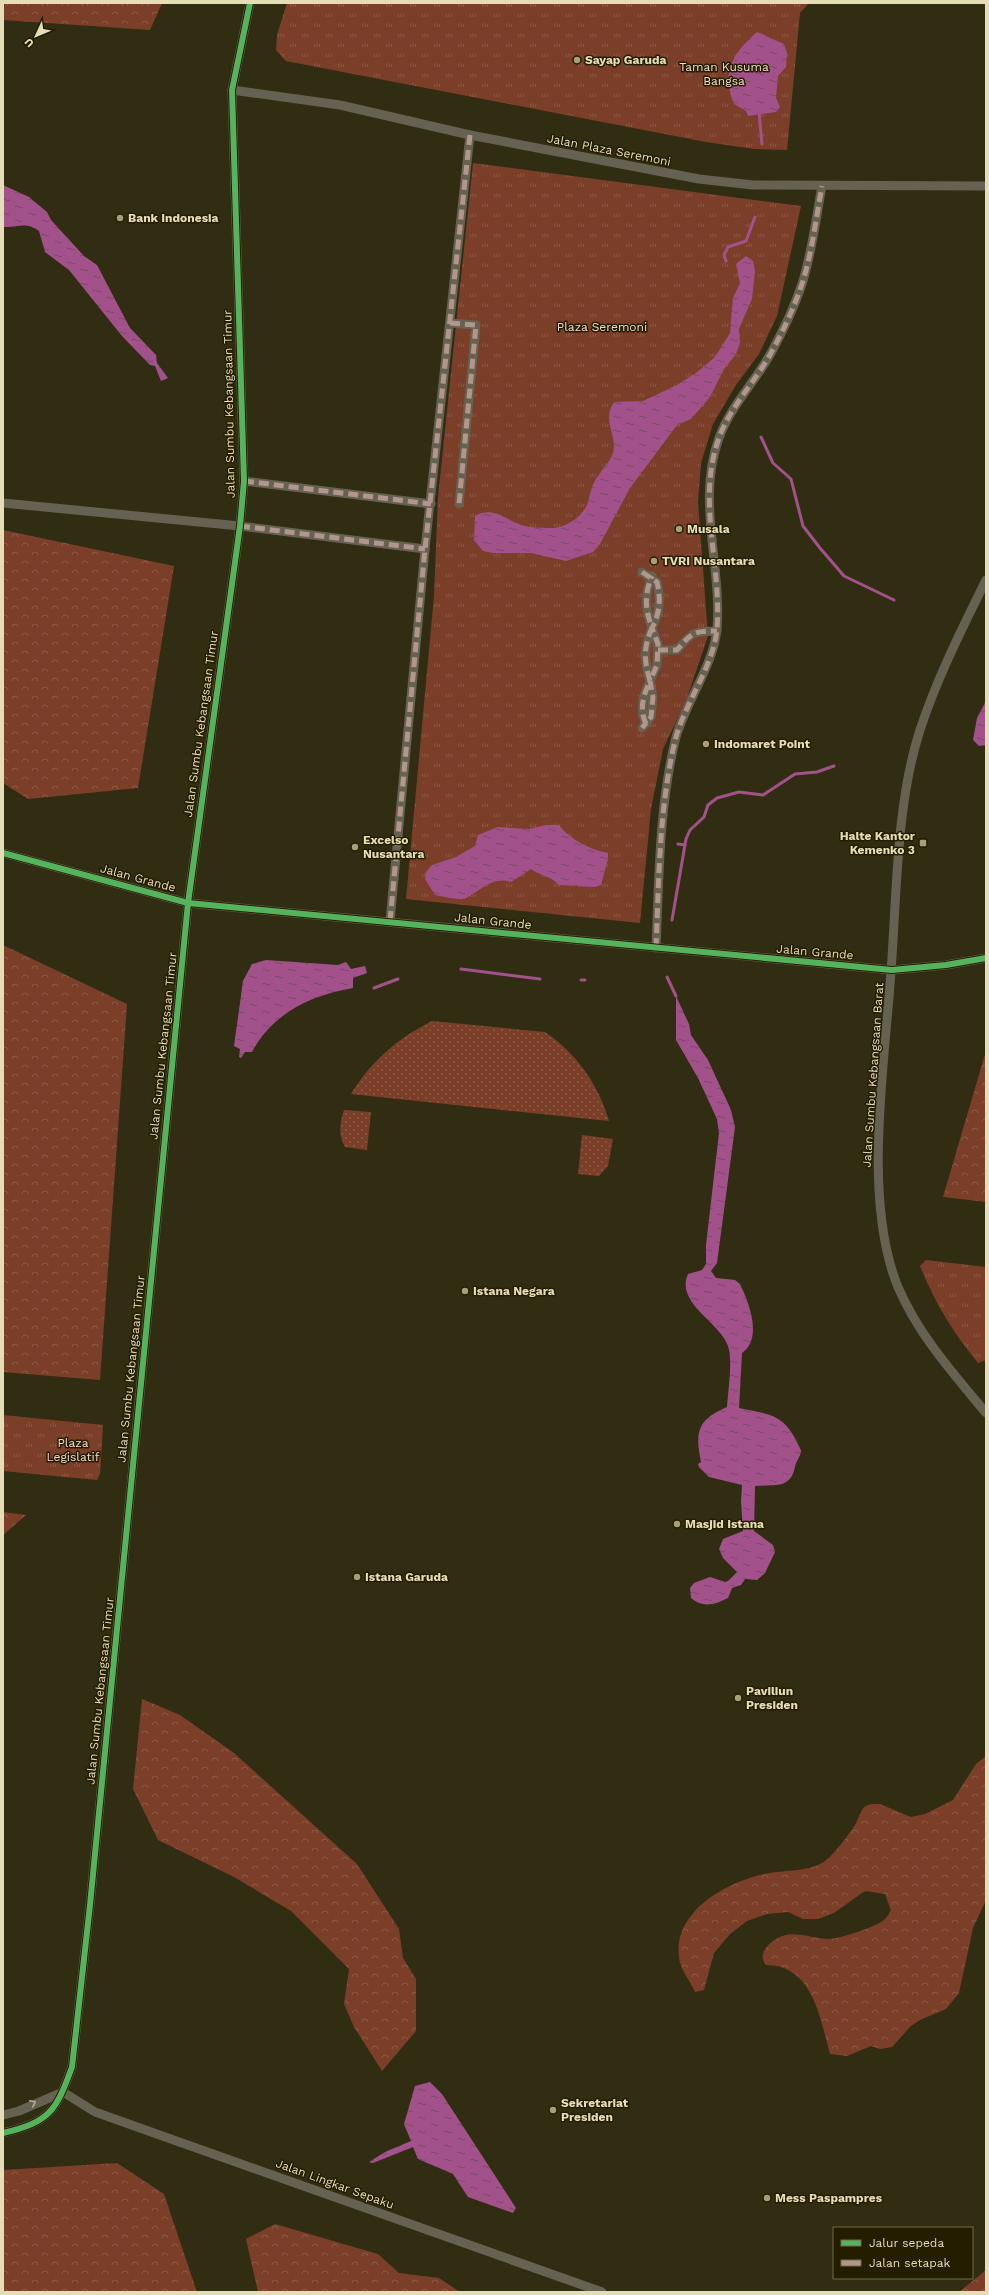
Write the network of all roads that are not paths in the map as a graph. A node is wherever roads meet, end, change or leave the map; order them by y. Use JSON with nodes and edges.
{"nodes":[{"id":1,"x":250,"y":3,"type":"edge"},
{"id":2,"x":232,"y":90,"type":"junction"},
{"id":3,"x":470,"y":135,"type":"junction"},
{"id":4,"x":822,"y":186,"type":"junction"},
{"id":5,"x":986,"y":186,"type":"edge"},
{"id":6,"x":450,"y":323,"type":"junction"},
{"id":7,"x":244,"y":481,"type":"junction"},
{"id":8,"x":3,"y":503,"type":"edge"},
{"id":9,"x":430,"y":504,"type":"junction"},
{"id":10,"x":459,"y":504,"type":"dead end"},
{"id":11,"x":240,"y":526,"type":"junction"},
{"id":12,"x":425,"y":549,"type":"junction"},
{"id":13,"x":642,"y":572,"type":"dead end"},
{"id":14,"x":652,"y":576,"type":"junction"},
{"id":15,"x":986,"y":580,"type":"edge"},
{"id":16,"x":652,"y":628,"type":"junction"},
{"id":17,"x":717,"y":631,"type":"junction"},
{"id":18,"x":658,"y":650,"type":"junction"},
{"id":19,"x":650,"y":681,"type":"junction"},
{"id":20,"x":644,"y":726,"type":"dead end"},
{"id":21,"x":3,"y":852,"type":"edge"},
{"id":22,"x":188,"y":903,"type":"junction"},
{"id":23,"x":390,"y":921,"type":"junction"},
{"id":24,"x":656,"y":948,"type":"junction"},
{"id":25,"x":986,"y":958,"type":"edge"},
{"id":26,"x":892,"y":970,"type":"junction"},
{"id":27,"x":986,"y":1413,"type":"edge"},
{"id":28,"x":63,"y":2092,"type":"junction"},
{"id":29,"x":3,"y":2114,"type":"edge"},
{"id":30,"x":3,"y":2133,"type":"edge"},
{"id":31,"x":602,"y":2292,"type":"edge"}],
"edges":[{"from":1,"to":2,"type":"street","name":"Jalan Sumbu Kebangsaan Timur"},
{"from":2,"to":3,"type":"street","name":"Jalan Plaza Seremoni"},
{"from":2,"to":7,"type":"street","name":"Jalan Sumbu Kebangsaan Timur"},
{"from":3,"to":4,"type":"street","name":"Jalan Plaza Seremoni"},
{"from":3,"to":6,"type":"street"},
{"from":4,"to":5,"type":"street","name":"Jalan Plaza Seremoni"},
{"from":4,"to":17,"type":"street"},
{"from":6,"to":9,"type":"street"},
{"from":6,"to":10,"type":"street"},
{"from":7,"to":9,"type":"street"},
{"from":7,"to":11,"type":"street","name":"Jalan Sumbu Kebangsaan Timur"},
{"from":8,"to":11,"type":"street"},
{"from":9,"to":12,"type":"street"},
{"from":11,"to":12,"type":"street"},
{"from":11,"to":22,"type":"street","name":"Jalan Sumbu Kebangsaan Timur"},
{"from":12,"to":23,"type":"street"},
{"from":13,"to":14,"type":"street"},
{"from":14,"to":16,"type":"street"},
{"from":14,"to":16,"type":"street"},
{"from":15,"to":26,"type":"street","name":"Jalan Sumbu Kebangsaan Barat"},
{"from":16,"to":18,"type":"street"},
{"from":16,"to":19,"type":"street"},
{"from":17,"to":18,"type":"street"},
{"from":17,"to":24,"type":"street"},
{"from":18,"to":19,"type":"street"},
{"from":19,"to":20,"type":"street"},
{"from":21,"to":22,"type":"street","name":"Jalan Grande"},
{"from":22,"to":23,"type":"street","name":"Jalan Grande"},
{"from":22,"to":28,"type":"street","name":"Jalan Sumbu Kebangsaan Timur"},
{"from":23,"to":24,"type":"street","name":"Jalan Grande"},
{"from":24,"to":26,"type":"street","name":"Jalan Grande"},
{"from":25,"to":26,"type":"street","name":"Jalan Grande"},
{"from":26,"to":27,"type":"street","name":"Jalan Sumbu Kebangsaan Barat"},
{"from":29,"to":28,"type":"street","one_way":true},
{"from":28,"to":30,"type":"street"},
{"from":28,"to":31,"type":"street","name":"Jalan Lingkar Sepaku"}]}
